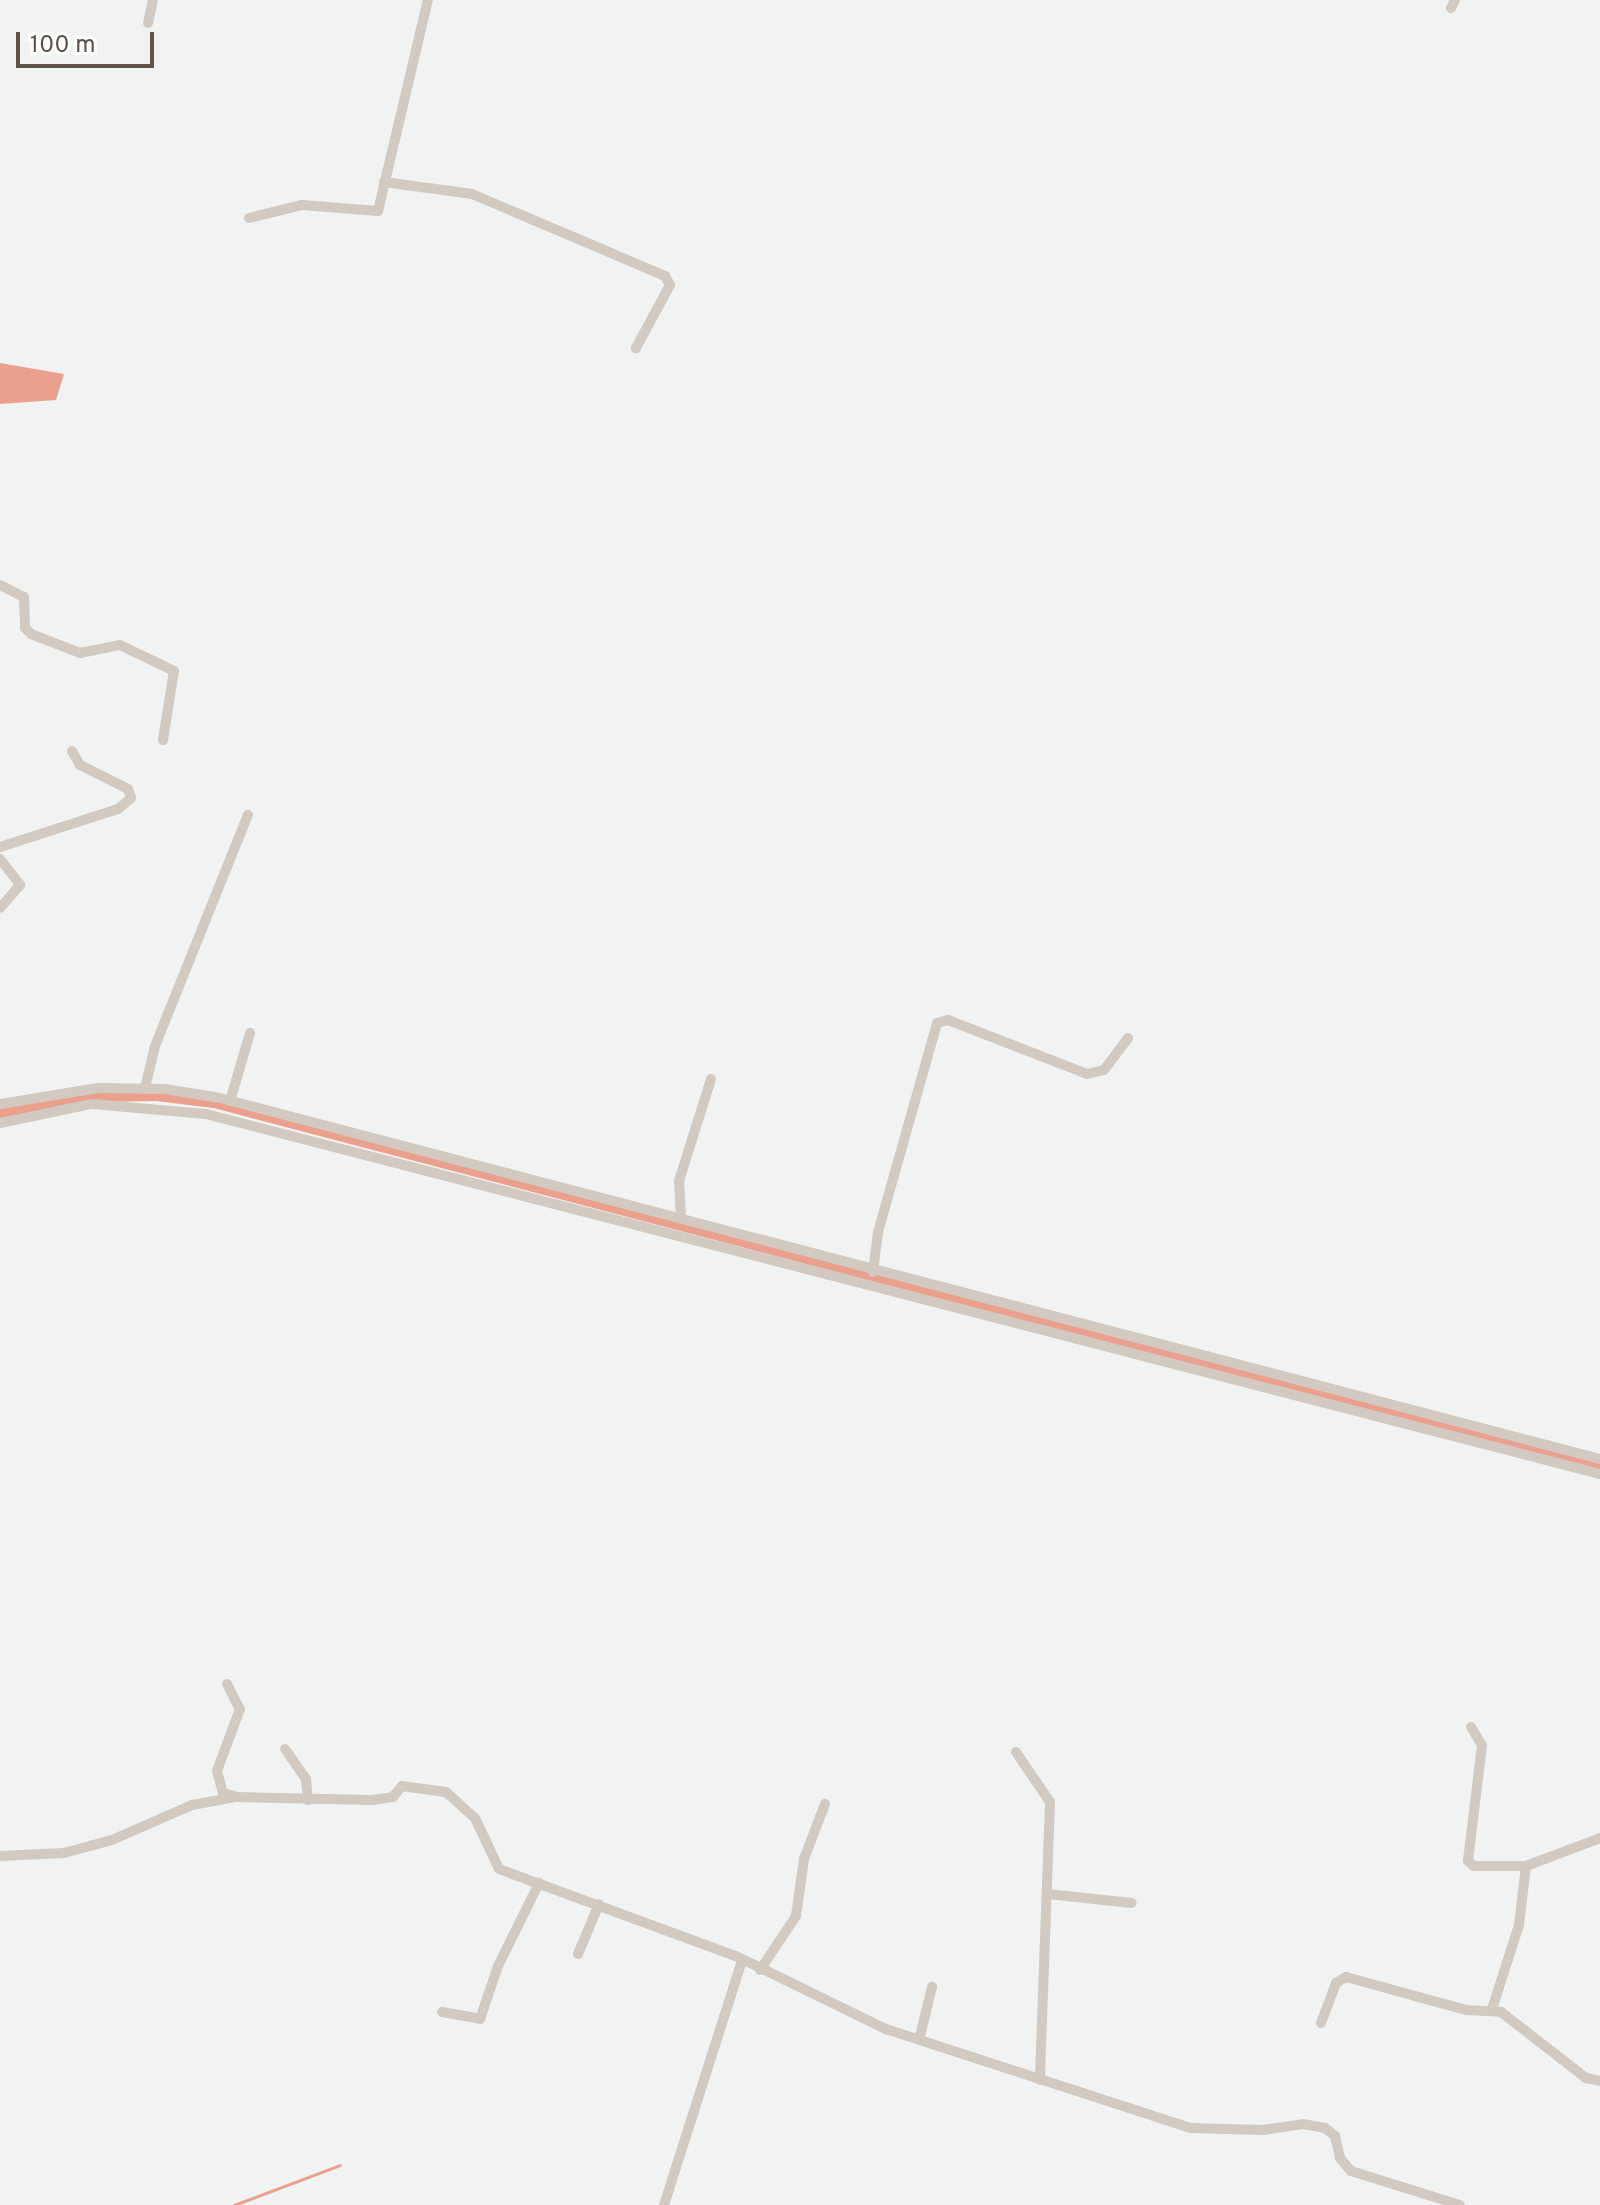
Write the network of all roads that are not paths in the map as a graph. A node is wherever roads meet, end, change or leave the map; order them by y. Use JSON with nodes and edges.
{"nodes":[{"id":1,"x":153,"y":0,"type":"edge"},
{"id":2,"x":428,"y":0,"type":"edge"},
{"id":3,"x":148,"y":23,"type":"dead end"},
{"id":4,"x":384,"y":182,"type":"junction"},
{"id":5,"x":249,"y":218,"type":"dead end"},
{"id":6,"x":636,"y":348,"type":"dead end"},
{"id":7,"x":0,"y":585,"type":"edge"},
{"id":8,"x":163,"y":740,"type":"dead end"},
{"id":9,"x":72,"y":751,"type":"dead end"},
{"id":10,"x":248,"y":815,"type":"dead end"},
{"id":11,"x":0,"y":847,"type":"edge"},
{"id":12,"x":0,"y":859,"type":"edge"},
{"id":13,"x":0,"y":908,"type":"edge"},
{"id":14,"x":250,"y":1033,"type":"dead end"},
{"id":15,"x":1128,"y":1038,"type":"dead end"},
{"id":16,"x":711,"y":1079,"type":"dead end"},
{"id":17,"x":145,"y":1088,"type":"junction"},
{"id":18,"x":230,"y":1101,"type":"junction"},
{"id":19,"x":0,"y":1104,"type":"edge"},
{"id":20,"x":0,"y":1123,"type":"edge"},
{"id":21,"x":681,"y":1218,"type":"junction"},
{"id":22,"x":873,"y":1272,"type":"junction"},
{"id":23,"x":1600,"y":1459,"type":"edge"},
{"id":24,"x":1600,"y":1474,"type":"edge"},
{"id":25,"x":227,"y":1684,"type":"dead end"},
{"id":26,"x":1471,"y":1727,"type":"dead end"},
{"id":27,"x":285,"y":1749,"type":"dead end"},
{"id":28,"x":1016,"y":1752,"type":"dead end"},
{"id":29,"x":236,"y":1797,"type":"junction"},
{"id":30,"x":308,"y":1800,"type":"junction"},
{"id":31,"x":825,"y":1804,"type":"dead end"},
{"id":32,"x":1600,"y":1838,"type":"edge"},
{"id":33,"x":0,"y":1856,"type":"edge"},
{"id":34,"x":1526,"y":1866,"type":"junction"},
{"id":35,"x":539,"y":1883,"type":"junction"},
{"id":36,"x":1048,"y":1894,"type":"junction"},
{"id":37,"x":1132,"y":1903,"type":"dead end"},
{"id":38,"x":599,"y":1904,"type":"junction"},
{"id":39,"x":578,"y":1954,"type":"dead end"},
{"id":40,"x":742,"y":1960,"type":"junction"},
{"id":41,"x":760,"y":1970,"type":"junction"},
{"id":42,"x":932,"y":1987,"type":"dead end"},
{"id":43,"x":1492,"y":2009,"type":"junction"},
{"id":44,"x":442,"y":2012,"type":"dead end"},
{"id":45,"x":1321,"y":2023,"type":"dead end"},
{"id":46,"x":919,"y":2040,"type":"junction"},
{"id":47,"x":1040,"y":2080,"type":"junction"},
{"id":48,"x":1600,"y":2081,"type":"edge"},
{"id":49,"x":664,"y":2205,"type":"edge"},
{"id":50,"x":1460,"y":2205,"type":"edge"}],
"edges":[{"from":1,"to":3,"type":"street"},
{"from":2,"to":4,"type":"street"},
{"from":4,"to":5,"type":"street"},
{"from":4,"to":6,"type":"street"},
{"from":7,"to":8,"type":"street"},
{"from":9,"to":11,"type":"street"},
{"from":10,"to":17,"type":"street"},
{"from":12,"to":13,"type":"street"},
{"from":14,"to":18,"type":"street"},
{"from":15,"to":22,"type":"street"},
{"from":16,"to":21,"type":"street"},
{"from":17,"to":18,"type":"street"},
{"from":17,"to":19,"type":"street"},
{"from":18,"to":21,"type":"street"},
{"from":20,"to":24,"type":"street"},
{"from":21,"to":22,"type":"street"},
{"from":22,"to":23,"type":"street"},
{"from":25,"to":29,"type":"street"},
{"from":26,"to":34,"type":"street"},
{"from":27,"to":30,"type":"street"},
{"from":28,"to":36,"type":"street"},
{"from":29,"to":30,"type":"street"},
{"from":29,"to":33,"type":"street"},
{"from":30,"to":35,"type":"street"},
{"from":31,"to":41,"type":"street"},
{"from":32,"to":34,"type":"street"},
{"from":34,"to":43,"type":"street"},
{"from":35,"to":38,"type":"street"},
{"from":35,"to":44,"type":"street"},
{"from":36,"to":37,"type":"street"},
{"from":36,"to":47,"type":"street"},
{"from":38,"to":39,"type":"street"},
{"from":38,"to":40,"type":"street"},
{"from":40,"to":41,"type":"street"},
{"from":40,"to":49,"type":"street"},
{"from":41,"to":46,"type":"street"},
{"from":42,"to":46,"type":"street"},
{"from":43,"to":45,"type":"street"},
{"from":43,"to":48,"type":"street"},
{"from":46,"to":47,"type":"street"},
{"from":47,"to":50,"type":"street"}]}
